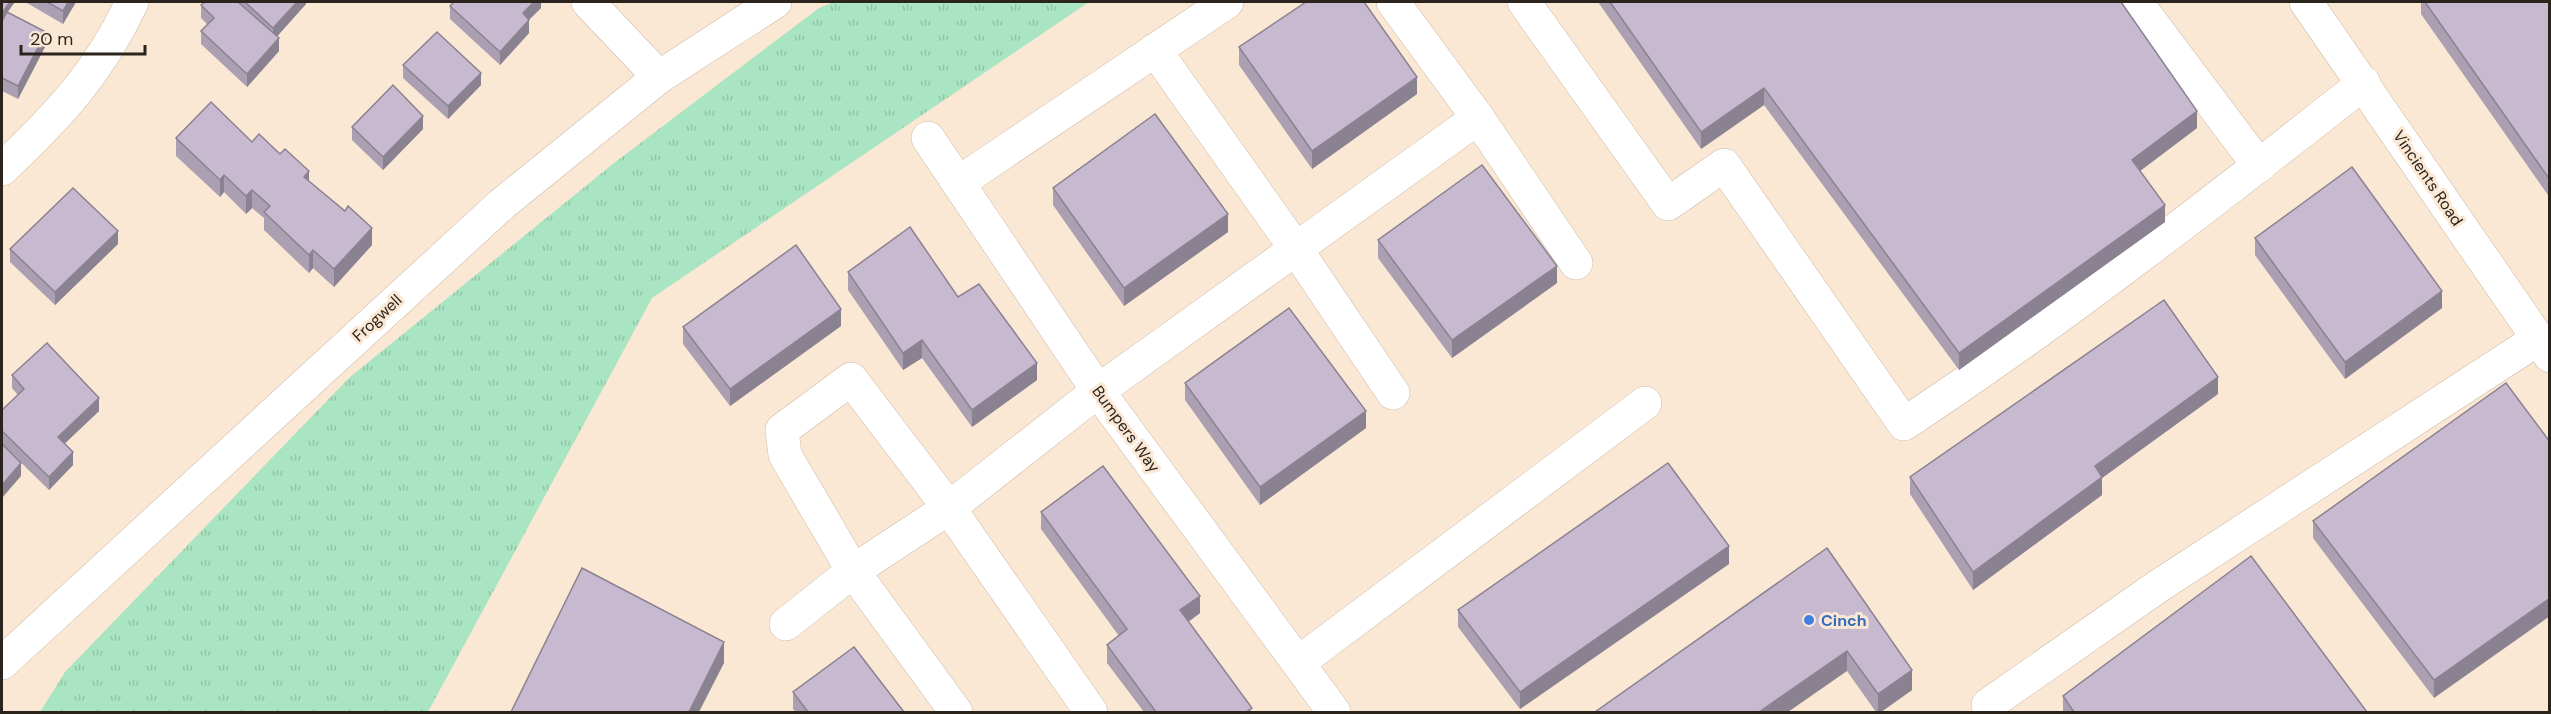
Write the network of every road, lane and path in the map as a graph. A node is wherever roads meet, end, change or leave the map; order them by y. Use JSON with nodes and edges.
{"nodes":[{"id":1,"x":132,"y":2,"type":"edge"},
{"id":2,"x":588,"y":2,"type":"edge"},
{"id":3,"x":776,"y":2,"type":"edge"},
{"id":4,"x":1227,"y":2,"type":"edge"},
{"id":5,"x":1393,"y":2,"type":"edge"},
{"id":6,"x":1524,"y":2,"type":"edge"},
{"id":7,"x":2136,"y":2,"type":"edge"},
{"id":8,"x":2306,"y":2,"type":"edge"},
{"id":9,"x":1155,"y":50,"type":"junction"},
{"id":10,"x":659,"y":77,"type":"junction"},
{"id":11,"x":2364,"y":83,"type":"junction"},
{"id":12,"x":1478,"y":118,"type":"junction"},
{"id":13,"x":928,"y":138,"type":"dead end"},
{"id":14,"x":2259,"y":166,"type":"junction"},
{"id":15,"x":2,"y":169,"type":"edge"},
{"id":16,"x":958,"y":183,"type":"junction"},
{"id":17,"x":1296,"y":249,"type":"junction"},
{"id":18,"x":1576,"y":263,"type":"dead end"},
{"id":19,"x":2544,"y":348,"type":"edge"},
{"id":20,"x":1098,"y":391,"type":"junction"},
{"id":21,"x":1393,"y":393,"type":"dead end"},
{"id":22,"x":1645,"y":403,"type":"dead end"},
{"id":23,"x":949,"y":508,"type":"junction"},
{"id":24,"x":852,"y":571,"type":"junction"},
{"id":25,"x":786,"y":624,"type":"dead end"},
{"id":26,"x":2,"y":663,"type":"edge"},
{"id":27,"x":1298,"y":663,"type":"junction"},
{"id":28,"x":1988,"y":705,"type":"dead end"},
{"id":29,"x":956,"y":712,"type":"edge"},
{"id":30,"x":1091,"y":712,"type":"edge"},
{"id":31,"x":1334,"y":712,"type":"edge"}],
"edges":[{"from":1,"to":15,"type":"street"},
{"from":2,"to":10,"type":"street"},
{"from":3,"to":10,"type":"street","name":"Frogwell"},
{"from":4,"to":9,"type":"street"},
{"from":5,"to":12,"type":"street"},
{"from":6,"to":14,"type":"street"},
{"from":7,"to":14,"type":"street"},
{"from":8,"to":11,"type":"street","name":"Vincients Road"},
{"from":9,"to":16,"type":"street"},
{"from":9,"to":17,"type":"street"},
{"from":10,"to":26,"type":"street","name":"Frogwell"},
{"from":11,"to":14,"type":"street"},
{"from":11,"to":19,"type":"street","name":"Vincients Road"},
{"from":12,"to":17,"type":"street"},
{"from":12,"to":18,"type":"street"},
{"from":13,"to":16,"type":"street","name":"Bumpers Way"},
{"from":16,"to":20,"type":"street","name":"Bumpers Way"},
{"from":17,"to":20,"type":"street"},
{"from":17,"to":21,"type":"street"},
{"from":19,"to":28,"type":"street"},
{"from":20,"to":23,"type":"street"},
{"from":20,"to":27,"type":"street","name":"Bumpers Way"},
{"from":22,"to":27,"type":"street"},
{"from":23,"to":24,"type":"street"},
{"from":23,"to":24,"type":"street"},
{"from":23,"to":30,"type":"street"},
{"from":24,"to":25,"type":"street"},
{"from":24,"to":29,"type":"street"},
{"from":27,"to":31,"type":"street","name":"Bumpers Way"}]}
